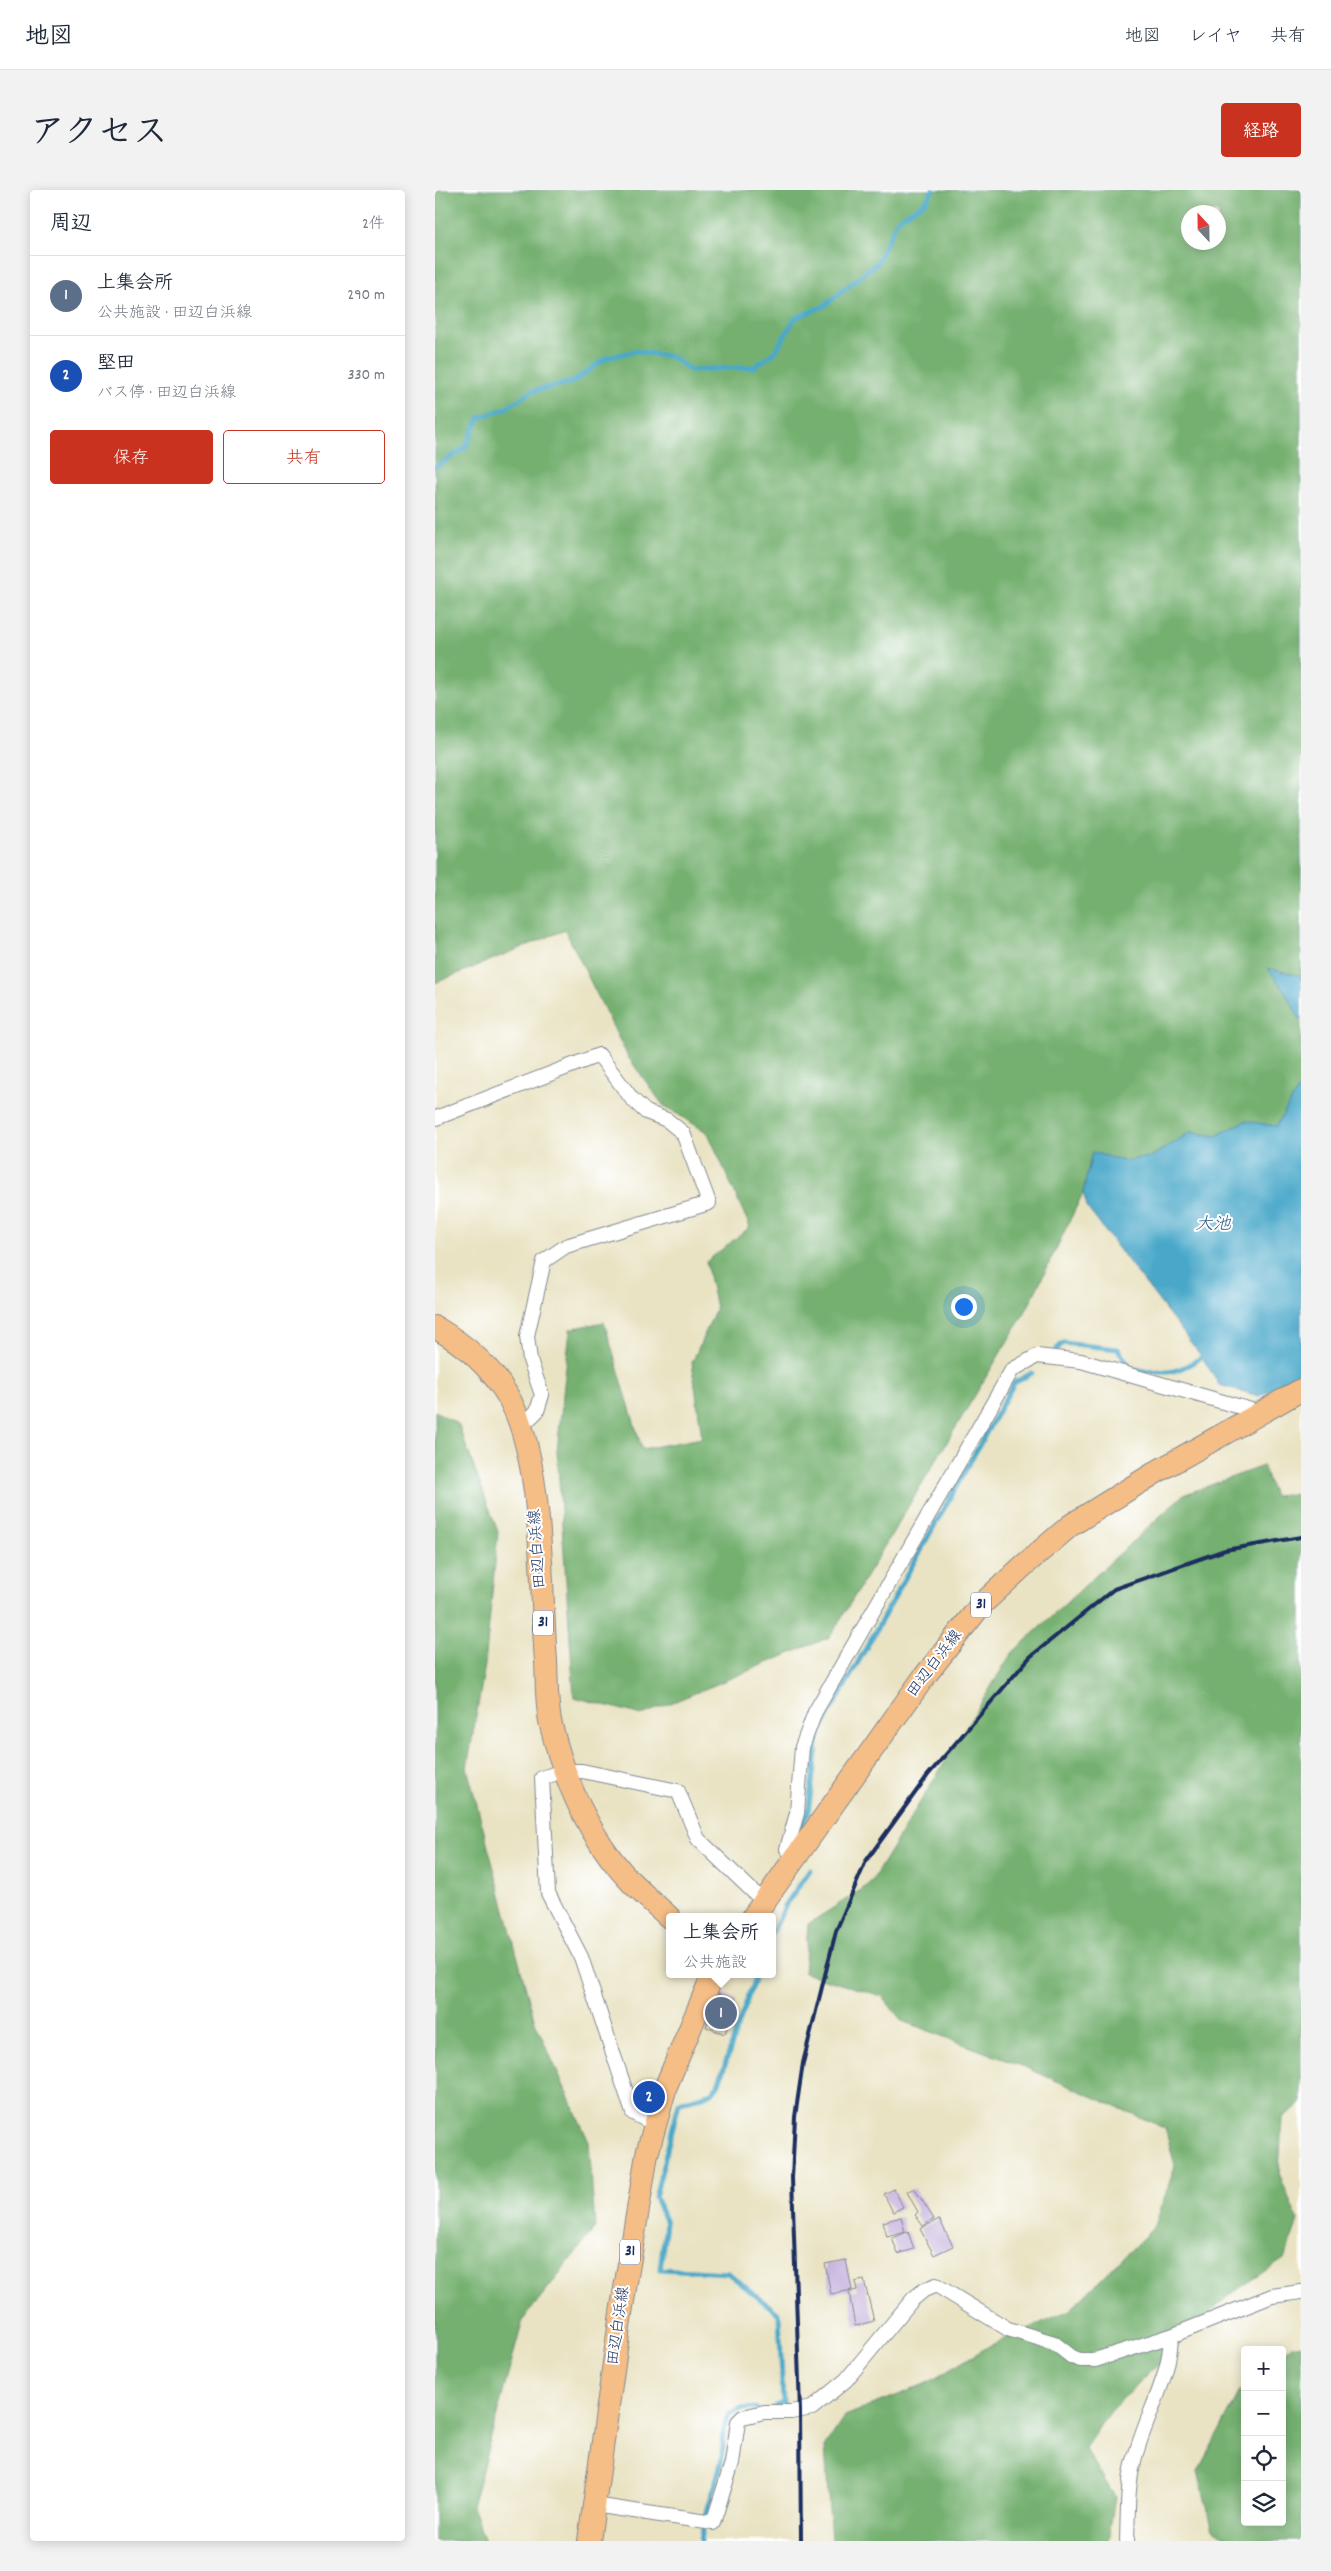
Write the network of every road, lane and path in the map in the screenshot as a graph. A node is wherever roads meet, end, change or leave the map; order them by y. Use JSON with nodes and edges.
{"nodes":[{"id":1,"x":436,"y":1118,"type":"dead end"},
{"id":2,"x":435,"y":1327,"type":"edge"},
{"id":3,"x":1301,"y":1390,"type":"edge"},
{"id":4,"x":1259,"y":1414,"type":"junction"},
{"id":5,"x":521,"y":1427,"type":"junction"},
{"id":6,"x":563,"y":1771,"type":"junction"},
{"id":7,"x":795,"y":1860,"type":"junction"},
{"id":8,"x":758,"y":1910,"type":"edge"},
{"id":9,"x":666,"y":1914,"type":"edge"},
{"id":10,"x":711,"y":1978,"type":"edge"},
{"id":11,"x":654,"y":2124,"type":"junction"},
{"id":12,"x":1301,"y":2292,"type":"edge"},
{"id":13,"x":1171,"y":2336,"type":"junction"},
{"id":14,"x":594,"y":2505,"type":"junction"},
{"id":15,"x":589,"y":2541,"type":"edge"},
{"id":16,"x":1127,"y":2541,"type":"edge"}],
"edges":[{"from":1,"to":5,"type":"street"},
{"from":2,"to":5,"type":"main road","name":"田辺白浜線","number":"31"},
{"from":3,"to":4,"type":"main road","name":"田辺白浜線","number":"31"},
{"from":4,"to":7,"type":"main road","name":"田辺白浜線","number":"31"},
{"from":4,"to":7,"type":"street"},
{"from":5,"to":6,"type":"main road","name":"田辺白浜線","number":"31"},
{"from":6,"to":8,"type":"street"},
{"from":6,"to":9,"type":"main road","name":"田辺白浜線","number":"31"},
{"from":6,"to":11,"type":"street"},
{"from":7,"to":8,"type":"main road","name":"田辺白浜線","number":"31"},
{"from":10,"to":11,"type":"main road","name":"田辺白浜線","number":"31"},
{"from":11,"to":14,"type":"main road","name":"田辺白浜線","number":"31"},
{"from":12,"to":13,"type":"street"},
{"from":13,"to":14,"type":"street"},
{"from":13,"to":16,"type":"street"},
{"from":14,"to":15,"type":"main road","name":"田辺白浜線","number":"31"}]}
